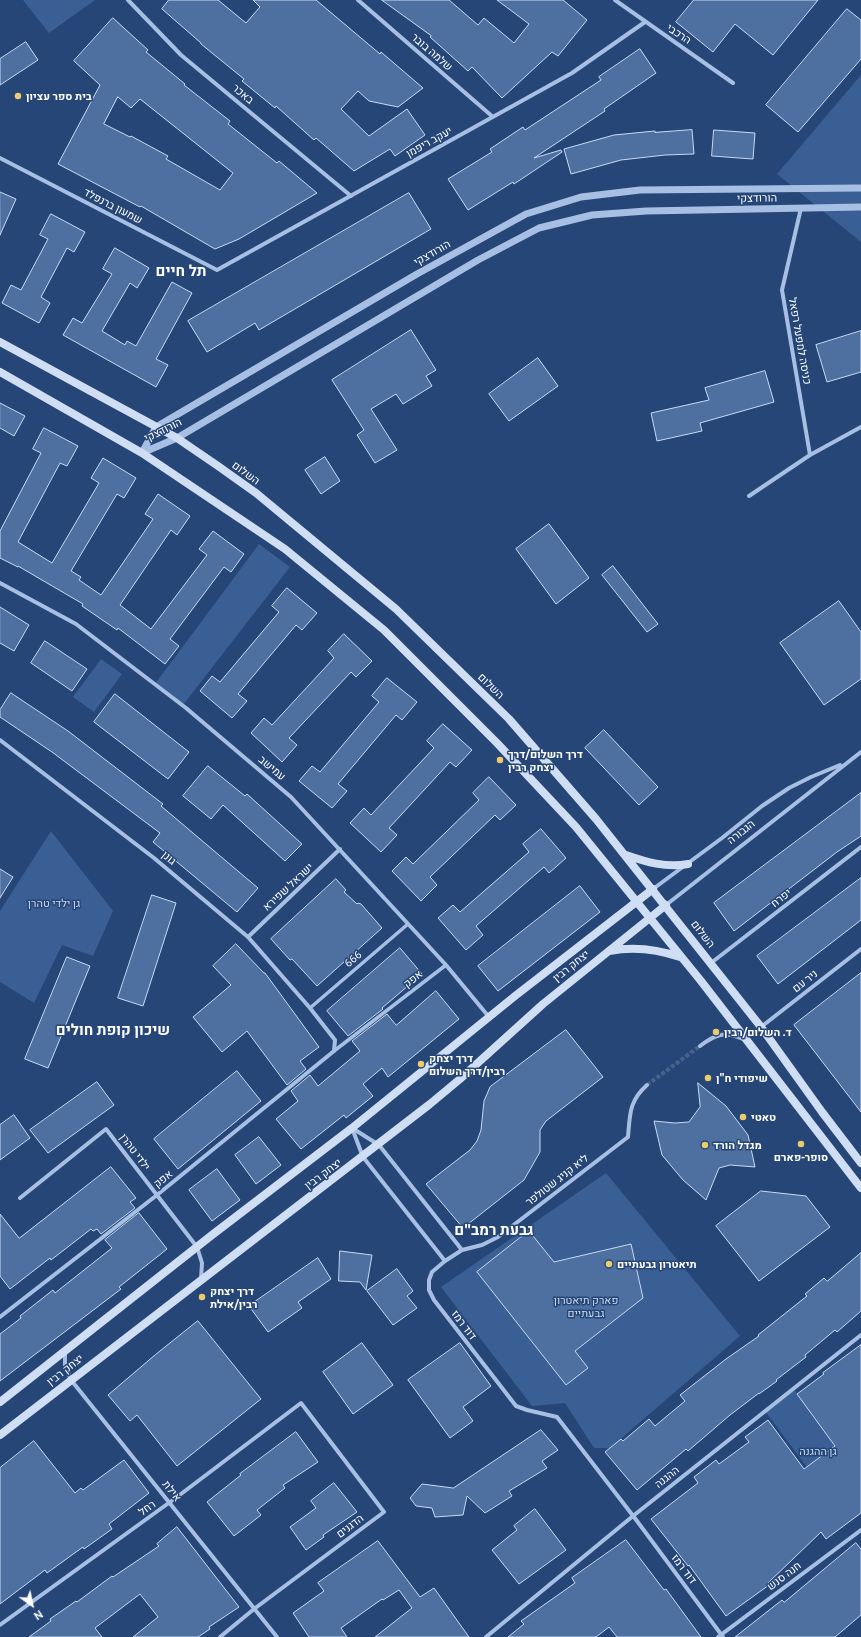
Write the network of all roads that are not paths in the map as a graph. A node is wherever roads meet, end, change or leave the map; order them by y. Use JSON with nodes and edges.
{"nodes":[{"id":1,"x":128,"y":0,"type":"edge"},
{"id":2,"x":358,"y":0,"type":"edge"},
{"id":3,"x":615,"y":0,"type":"edge"},
{"id":4,"x":645,"y":22,"type":"junction"},
{"id":5,"x":733,"y":83,"type":"dead end"},
{"id":6,"x":493,"y":117,"type":"junction"},
{"id":7,"x":0,"y":158,"type":"edge"},
{"id":8,"x":861,"y":188,"type":"edge"},
{"id":9,"x":351,"y":196,"type":"junction"},
{"id":10,"x":861,"y":206,"type":"edge"},
{"id":11,"x":801,"y":208,"type":"junction"},
{"id":12,"x":217,"y":270,"type":"joint"},
{"id":13,"x":0,"y":342,"type":"edge"},
{"id":14,"x":0,"y":372,"type":"edge"},
{"id":15,"x":156,"y":427,"type":"junction"},
{"id":16,"x":861,"y":427,"type":"edge"},
{"id":17,"x":177,"y":438,"type":"junction"},
{"id":18,"x":142,"y":453,"type":"junction"},
{"id":19,"x":810,"y":455,"type":"junction"},
{"id":20,"x":749,"y":496,"type":"dead end"},
{"id":21,"x":0,"y":583,"type":"edge"},
{"id":22,"x":0,"y":740,"type":"edge"},
{"id":23,"x":861,"y":752,"type":"edge"},
{"id":24,"x":846,"y":763,"type":"junction"},
{"id":25,"x":861,"y":847,"type":"edge"},
{"id":26,"x":340,"y":849,"type":"junction"},
{"id":27,"x":626,"y":855,"type":"junction"},
{"id":28,"x":688,"y":864,"type":"junction"},
{"id":29,"x":653,"y":889,"type":"junction"},
{"id":30,"x":636,"y":902,"type":"junction"},
{"id":31,"x":666,"y":905,"type":"junction"},
{"id":32,"x":649,"y":918,"type":"junction"},
{"id":33,"x":408,"y":924,"type":"junction"},
{"id":34,"x":248,"y":937,"type":"junction"},
{"id":35,"x":861,"y":949,"type":"edge"},
{"id":36,"x":607,"y":951,"type":"junction"},
{"id":37,"x":682,"y":958,"type":"junction"},
{"id":38,"x":711,"y":963,"type":"junction"},
{"id":39,"x":446,"y":965,"type":"junction"},
{"id":40,"x":310,"y":1008,"type":"junction"},
{"id":41,"x":489,"y":1017,"type":"junction"},
{"id":42,"x":761,"y":1027,"type":"junction"},
{"id":43,"x":748,"y":1041,"type":"junction"},
{"id":44,"x":700,"y":1046,"type":"tunnel mouth"},
{"id":45,"x":334,"y":1051,"type":"junction"},
{"id":46,"x":647,"y":1085,"type":"tunnel mouth"},
{"id":47,"x":352,"y":1128,"type":"junction"},
{"id":48,"x":379,"y":1145,"type":"junction"},
{"id":49,"x":363,"y":1157,"type":"junction"},
{"id":50,"x":861,"y":1163,"type":"edge"},
{"id":51,"x":861,"y":1188,"type":"edge"},
{"id":52,"x":157,"y":1195,"type":"junction"},
{"id":53,"x":20,"y":1198,"type":"dead end"},
{"id":54,"x":197,"y":1247,"type":"junction"},
{"id":55,"x":462,"y":1250,"type":"junction"},
{"id":56,"x":445,"y":1261,"type":"junction"},
{"id":57,"x":201,"y":1280,"type":"junction"},
{"id":58,"x":0,"y":1317,"type":"edge"},
{"id":59,"x":861,"y":1335,"type":"edge"},
{"id":60,"x":66,"y":1350,"type":"junction"},
{"id":61,"x":71,"y":1380,"type":"junction"},
{"id":62,"x":0,"y":1402,"type":"edge"},
{"id":63,"x":302,"y":1403,"type":"joint"},
{"id":64,"x":0,"y":1435,"type":"edge"},
{"id":65,"x":170,"y":1502,"type":"junction"},
{"id":66,"x":633,"y":1516,"type":"junction"},
{"id":67,"x":861,"y":1530,"type":"edge"},
{"id":68,"x":254,"y":1609,"type":"junction"},
{"id":69,"x":0,"y":1625,"type":"edge"},
{"id":70,"x":721,"y":1636,"type":"edge"},
{"id":71,"x":220,"y":1637,"type":"edge"},
{"id":72,"x":277,"y":1637,"type":"edge"},
{"id":73,"x":486,"y":1637,"type":"edge"}],
"edges":[{"from":1,"to":9,"type":"street","name":"באכר"},
{"from":2,"to":6,"type":"street","name":"שלמה בובר"},
{"from":3,"to":4,"type":"street","name":"הרכבי"},
{"from":4,"to":5,"type":"street","name":"הרכבי"},
{"from":4,"to":6,"type":"street","name":"יעקב ריפמן"},
{"from":6,"to":9,"type":"street","name":"יעקב ריפמן"},
{"from":7,"to":12,"type":"street","name":"שמעון ברנפלד"},
{"from":8,"to":15,"type":"street","name":"הורודצקי"},
{"from":9,"to":12,"type":"street","name":"יעקב ריפמן"},
{"from":10,"to":11,"type":"street","name":"הורודצקי"},
{"from":11,"to":17,"type":"street","name":"הורודצקי"},
{"from":11,"to":19,"type":"street","name":"כניסה למפעל רפאל"},
{"from":13,"to":15,"type":"main road","name":"השלום"},
{"from":14,"to":18,"type":"main road"},
{"from":15,"to":17,"type":"main road","name":"השלום"},
{"from":15,"to":18,"type":"street","name":"הורודצקי"},
{"from":16,"to":19,"type":"street"},
{"from":17,"to":18,"type":"street","name":"הורודצקי"},
{"from":17,"to":27,"type":"main road","name":"השלום"},
{"from":18,"to":30,"type":"main road"},
{"from":19,"to":20,"type":"street"},
{"from":21,"to":26,"type":"street","name":"עמישב"},
{"from":22,"to":34,"type":"street","name":"גונן"},
{"from":23,"to":24,"type":"street","name":"הגבורה"},
{"from":24,"to":28,"type":"street","name":"הגבורה"},
{"from":24,"to":31,"type":"street","name":"הגבורה"},
{"from":25,"to":38,"type":"street","name":"יפרח"},
{"from":26,"to":33,"type":"street","name":"עמישב"},
{"from":26,"to":34,"type":"street","name":"ישראל שפירא"},
{"from":27,"to":28,"type":"main road"},
{"from":27,"to":29,"type":"main road","name":"השלום"},
{"from":28,"to":29,"type":"street","name":"הגבורה"},
{"from":29,"to":30,"type":"main road","name":"יצחק רבין"},
{"from":29,"to":31,"type":"main road","name":"השלום"},
{"from":30,"to":32,"type":"main road"},
{"from":30,"to":41,"type":"main road","name":"יצחק רבין"},
{"from":31,"to":32,"type":"main road","name":"הגבורה"},
{"from":31,"to":38,"type":"main road","name":"השלום"},
{"from":32,"to":36,"type":"main road","name":"יצחק רבין"},
{"from":32,"to":37,"type":"main road"},
{"from":33,"to":39,"type":"street","name":"עמישב"},
{"from":33,"to":40,"type":"street","name":"666"},
{"from":34,"to":40,"type":"street","name":"גונן"},
{"from":35,"to":42,"type":"street","name":"ניר עם"},
{"from":36,"to":37,"type":"main road"},
{"from":36,"to":48,"type":"main road","name":"יצחק רבין"},
{"from":37,"to":43,"type":"main road"},
{"from":38,"to":42,"type":"main road","name":"השלום"},
{"from":39,"to":41,"type":"street","name":"עמישב"},
{"from":39,"to":45,"type":"street","name":"אפק"},
{"from":40,"to":45,"type":"street"},
{"from":41,"to":47,"type":"main road","name":"יצחק רבין"},
{"from":42,"to":50,"type":"main road","name":"השלום"},
{"from":43,"to":44,"type":"street"},
{"from":43,"to":51,"type":"main road"},
{"from":45,"to":52,"type":"street","name":"אפק"},
{"from":46,"to":55,"type":"street","name":"ליא קניג שטולפר"},
{"from":47,"to":48,"type":"street"},
{"from":47,"to":49,"type":"street"},
{"from":47,"to":54,"type":"main road","name":"יצחק רבין"},
{"from":48,"to":49,"type":"main road","name":"יצחק רבין"},
{"from":48,"to":55,"type":"street"},
{"from":49,"to":56,"type":"street"},
{"from":49,"to":57,"type":"main road","name":"יצחק רבין"},
{"from":52,"to":53,"type":"street","name":"ילדי טהרן"},
{"from":52,"to":54,"type":"street","name":"ילדי טהרן"},
{"from":52,"to":58,"type":"street","name":"אפק"},
{"from":54,"to":57,"type":"street","name":"ילדי טהרן"},
{"from":54,"to":60,"type":"main road","name":"יצחק רבין"},
{"from":55,"to":56,"type":"street","name":"ליא קניג שטולפר"},
{"from":56,"to":66,"type":"street","name":"דוד רמז"},
{"from":57,"to":61,"type":"main road","name":"יצחק רבין"},
{"from":59,"to":66,"type":"street","name":"ההגנה"},
{"from":60,"to":61,"type":"street","name":"אילת"},
{"from":60,"to":62,"type":"main road","name":"יצחק רבין"},
{"from":61,"to":64,"type":"main road","name":"יצחק רבין"},
{"from":61,"to":65,"type":"street","name":"אילת"},
{"from":63,"to":65,"type":"street","name":"רחל"},
{"from":63,"to":68,"type":"street","name":"הדגנים"},
{"from":65,"to":68,"type":"street","name":"אילת"},
{"from":65,"to":69,"type":"street","name":"רחל"},
{"from":66,"to":70,"type":"street","name":"דוד רמז"},
{"from":66,"to":73,"type":"street","name":"ההגנה"},
{"from":67,"to":70,"type":"street","name":"חנה סנש"},
{"from":68,"to":71,"type":"street","name":"הדגנים"},
{"from":68,"to":72,"type":"street","name":"אילת"}]}
